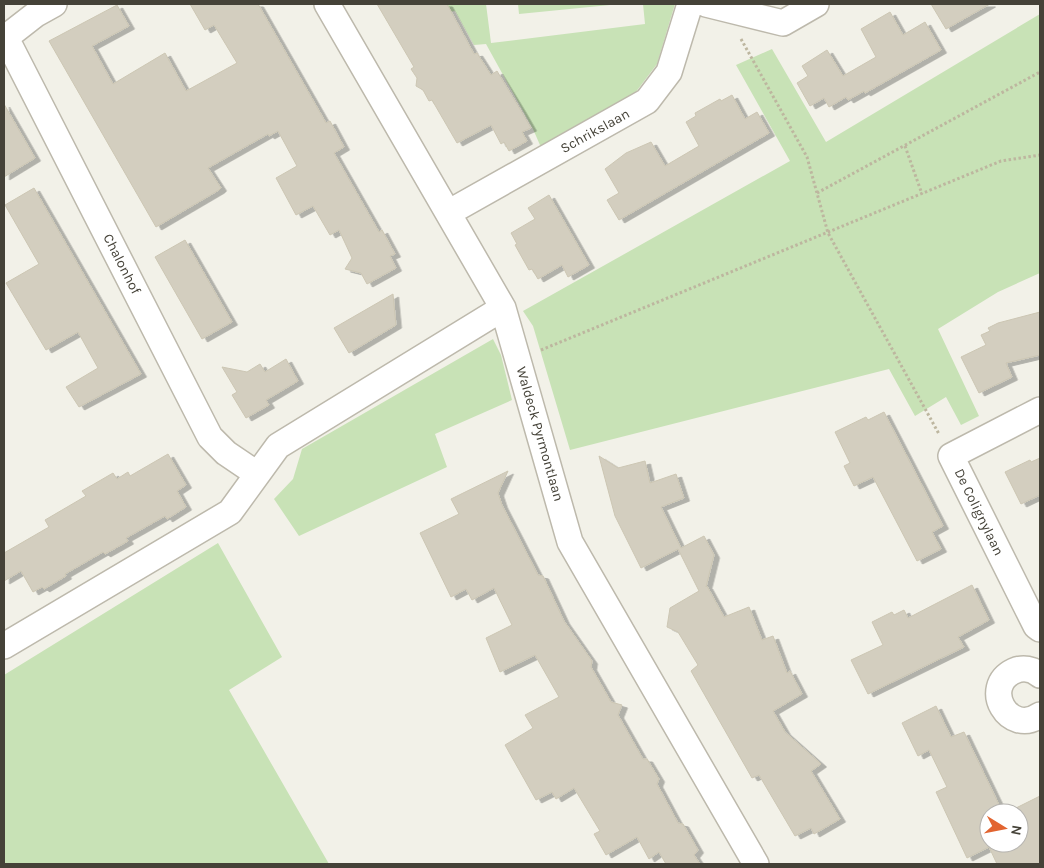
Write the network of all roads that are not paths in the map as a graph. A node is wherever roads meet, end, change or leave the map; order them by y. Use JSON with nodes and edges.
{"nodes":[{"id":1,"x":327,"y":4,"type":"edge"},
{"id":2,"x":690,"y":4,"type":"edge"},
{"id":3,"x":706,"y":4,"type":"edge"},
{"id":4,"x":816,"y":4,"type":"edge"},
{"id":5,"x":40,"y":7,"type":"edge"},
{"id":6,"x":5,"y":38,"type":"edge"},
{"id":7,"x":448,"y":213,"type":"junction"},
{"id":8,"x":503,"y":308,"type":"junction"},
{"id":9,"x":1040,"y":410,"type":"edge"},
{"id":10,"x":257,"y":474,"type":"junction"},
{"id":11,"x":1040,"y":630,"type":"edge"},
{"id":12,"x":4,"y":646,"type":"edge"},
{"id":13,"x":1039,"y":672,"type":"edge"},
{"id":14,"x":1040,"y":714,"type":"edge"},
{"id":15,"x":756,"y":864,"type":"edge"}],
"edges":[{"from":1,"to":7,"type":"street","name":"Waldeck Pyrmontlaan"},
{"from":2,"to":7,"type":"street","name":"Schrikslaan"},
{"from":3,"to":4,"type":"street"},
{"from":5,"to":6,"type":"street","name":"Chalonhof"},
{"from":6,"to":10,"type":"street","name":"Chalonhof"},
{"from":7,"to":8,"type":"street","name":"Waldeck Pyrmontlaan"},
{"from":8,"to":10,"type":"street"},
{"from":8,"to":15,"type":"street","name":"Waldeck Pyrmontlaan"},
{"from":9,"to":11,"type":"street","name":"De Colignylaan"},
{"from":10,"to":12,"type":"street"},
{"from":13,"to":14,"type":"street"}]}
